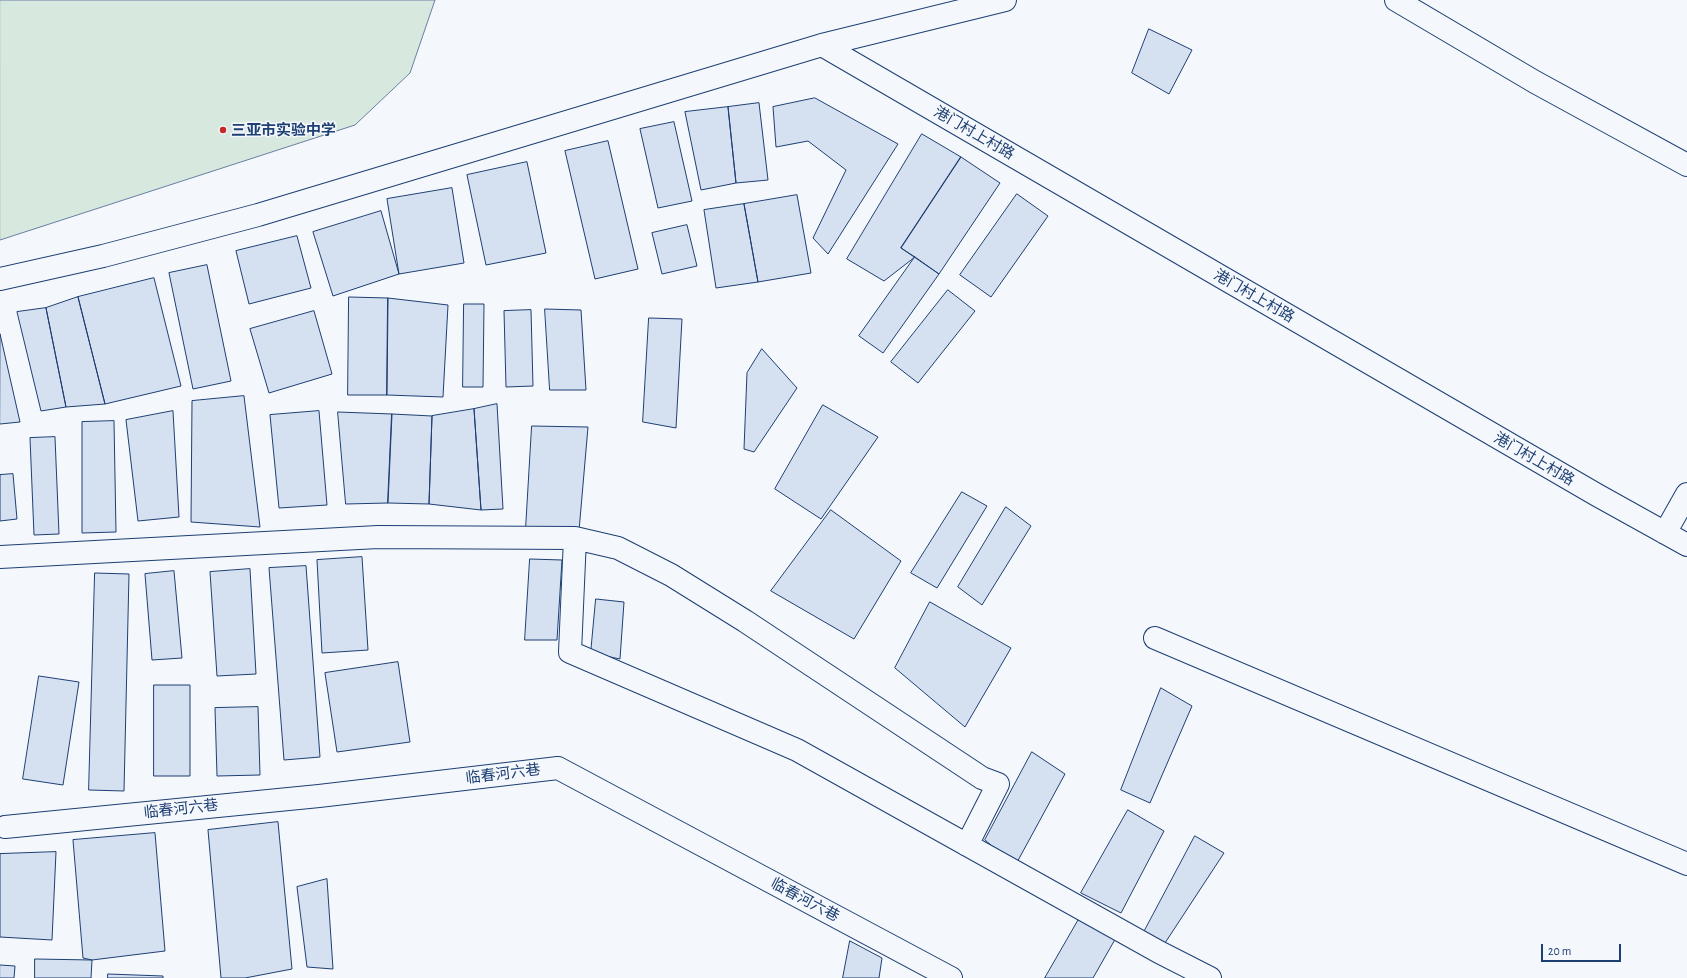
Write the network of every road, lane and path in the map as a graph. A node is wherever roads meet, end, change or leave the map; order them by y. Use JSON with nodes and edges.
{"nodes":[{"id":1,"x":1005,"y":0,"type":"edge"},
{"id":2,"x":1396,"y":0,"type":"edge"},
{"id":3,"x":822,"y":45,"type":"junction"},
{"id":4,"x":1687,"y":165,"type":"edge"},
{"id":5,"x":0,"y":279,"type":"edge"},
{"id":6,"x":1687,"y":494,"type":"edge"},
{"id":7,"x":1665,"y":533,"type":"junction"},
{"id":8,"x":575,"y":538,"type":"junction"},
{"id":9,"x":1687,"y":545,"type":"edge"},
{"id":10,"x":0,"y":557,"type":"edge"},
{"id":11,"x":1155,"y":638,"type":"dead end"},
{"id":12,"x":4,"y":827,"type":"dead end"},
{"id":13,"x":967,"y":845,"type":"junction"},
{"id":14,"x":1687,"y":864,"type":"edge"},
{"id":15,"x":951,"y":978,"type":"edge"},
{"id":16,"x":1210,"y":978,"type":"edge"}],
"edges":[{"from":1,"to":3,"type":"street"},
{"from":2,"to":4,"type":"street"},
{"from":3,"to":5,"type":"street"},
{"from":3,"to":7,"type":"street","name":"港门村上村路"},
{"from":6,"to":7,"type":"street"},
{"from":7,"to":9,"type":"street","name":"港门村上村路"},
{"from":8,"to":10,"type":"street"},
{"from":8,"to":13,"type":"street"},
{"from":8,"to":13,"type":"street"},
{"from":11,"to":14,"type":"street"},
{"from":12,"to":15,"type":"street","name":"临春河六巷"},
{"from":13,"to":16,"type":"street"}]}
